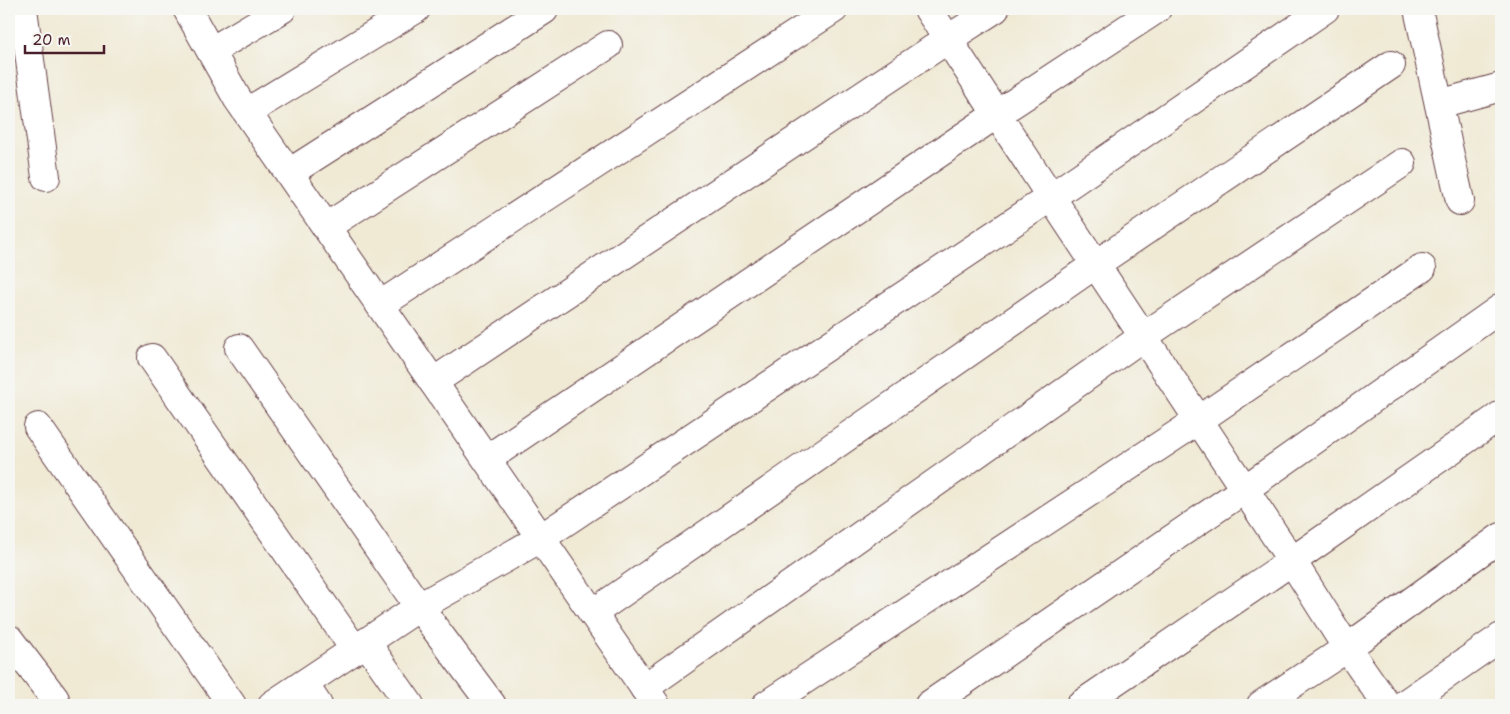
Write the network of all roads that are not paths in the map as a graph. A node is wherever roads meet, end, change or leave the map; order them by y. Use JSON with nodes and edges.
{"nodes":[{"id":1,"x":23,"y":9,"type":"edge"},
{"id":2,"x":187,"y":9,"type":"edge"},
{"id":3,"x":282,"y":9,"type":"edge"},
{"id":4,"x":416,"y":9,"type":"edge"},
{"id":5,"x":834,"y":9,"type":"edge"},
{"id":6,"x":928,"y":9,"type":"edge"},
{"id":7,"x":995,"y":9,"type":"edge"},
{"id":8,"x":1157,"y":9,"type":"edge"},
{"id":9,"x":1325,"y":9,"type":"edge"},
{"id":10,"x":1418,"y":9,"type":"edge"},
{"id":11,"x":544,"y":10,"type":"dead end"},
{"id":12,"x":948,"y":38,"type":"junction"},
{"id":13,"x":608,"y":45,"type":"dead end"},
{"id":14,"x":211,"y":51,"type":"junction"},
{"id":15,"x":1392,"y":65,"type":"dead end"},
{"id":16,"x":1501,"y":87,"type":"edge"},
{"id":17,"x":1439,"y":104,"type":"junction"},
{"id":18,"x":247,"y":112,"type":"junction"},
{"id":19,"x":997,"y":114,"type":"junction"},
{"id":20,"x":1402,"y":163,"type":"dead end"},
{"id":21,"x":289,"y":173,"type":"junction"},
{"id":22,"x":46,"y":177,"type":"dead end"},
{"id":23,"x":1051,"y":198,"type":"junction"},
{"id":24,"x":1460,"y":201,"type":"dead end"},
{"id":25,"x":326,"y":227,"type":"junction"},
{"id":26,"x":1096,"y":264,"type":"junction"},
{"id":27,"x":1422,"y":268,"type":"dead end"},
{"id":28,"x":380,"y":305,"type":"junction"},
{"id":29,"x":1501,"y":308,"type":"edge"},
{"id":30,"x":1144,"y":336,"type":"junction"},
{"id":31,"x":239,"y":348,"type":"dead end"},
{"id":32,"x":152,"y":358,"type":"dead end"},
{"id":33,"x":433,"y":382,"type":"junction"},
{"id":34,"x":1501,"y":415,"type":"edge"},
{"id":35,"x":1199,"y":420,"type":"junction"},
{"id":36,"x":38,"y":428,"type":"dead end"},
{"id":37,"x":487,"y":459,"type":"junction"},
{"id":38,"x":1245,"y":489,"type":"junction"},
{"id":39,"x":1501,"y":537,"type":"edge"},
{"id":40,"x":540,"y":538,"type":"junction"},
{"id":41,"x":1292,"y":561,"type":"junction"},
{"id":42,"x":419,"y":607,"type":"junction"},
{"id":43,"x":593,"y":613,"type":"junction"},
{"id":44,"x":1501,"y":636,"type":"edge"},
{"id":45,"x":9,"y":639,"type":"edge"},
{"id":46,"x":361,"y":646,"type":"junction"},
{"id":47,"x":1347,"y":648,"type":"junction"},
{"id":48,"x":311,"y":695,"type":"edge"},
{"id":49,"x":650,"y":697,"type":"edge"},
{"id":50,"x":55,"y":699,"type":"dead end"},
{"id":51,"x":232,"y":705,"type":"edge"},
{"id":52,"x":272,"y":705,"type":"edge"},
{"id":53,"x":410,"y":705,"type":"edge"},
{"id":54,"x":492,"y":705,"type":"edge"},
{"id":55,"x":766,"y":705,"type":"edge"},
{"id":56,"x":930,"y":705,"type":"edge"},
{"id":57,"x":1080,"y":705,"type":"edge"},
{"id":58,"x":1261,"y":705,"type":"edge"},
{"id":59,"x":1387,"y":705,"type":"edge"},
{"id":60,"x":1403,"y":705,"type":"edge"}],
"edges":[{"from":1,"to":22,"type":"street"},
{"from":2,"to":14,"type":"street"},
{"from":3,"to":14,"type":"street"},
{"from":4,"to":18,"type":"street"},
{"from":5,"to":28,"type":"street"},
{"from":6,"to":12,"type":"street"},
{"from":7,"to":12,"type":"street"},
{"from":8,"to":19,"type":"street"},
{"from":9,"to":23,"type":"street"},
{"from":10,"to":17,"type":"street"},
{"from":11,"to":21,"type":"street"},
{"from":12,"to":19,"type":"street"},
{"from":12,"to":33,"type":"street"},
{"from":13,"to":25,"type":"street"},
{"from":14,"to":18,"type":"street"},
{"from":15,"to":26,"type":"street"},
{"from":16,"to":17,"type":"street"},
{"from":17,"to":24,"type":"street"},
{"from":18,"to":21,"type":"street"},
{"from":19,"to":23,"type":"street"},
{"from":19,"to":37,"type":"street"},
{"from":20,"to":30,"type":"street"},
{"from":21,"to":25,"type":"street"},
{"from":23,"to":26,"type":"street"},
{"from":23,"to":40,"type":"street"},
{"from":25,"to":28,"type":"street"},
{"from":26,"to":30,"type":"street"},
{"from":26,"to":43,"type":"street"},
{"from":27,"to":35,"type":"street"},
{"from":28,"to":33,"type":"street"},
{"from":29,"to":38,"type":"street"},
{"from":30,"to":35,"type":"street"},
{"from":30,"to":49,"type":"street"},
{"from":31,"to":42,"type":"street"},
{"from":32,"to":46,"type":"street"},
{"from":33,"to":37,"type":"street"},
{"from":34,"to":41,"type":"street"},
{"from":35,"to":38,"type":"street"},
{"from":35,"to":55,"type":"street"},
{"from":36,"to":51,"type":"street"},
{"from":37,"to":40,"type":"street"},
{"from":38,"to":41,"type":"street"},
{"from":38,"to":56,"type":"street"},
{"from":39,"to":47,"type":"street"},
{"from":40,"to":42,"type":"street"},
{"from":40,"to":43,"type":"street"},
{"from":41,"to":47,"type":"street"},
{"from":41,"to":57,"type":"street"},
{"from":42,"to":46,"type":"street"},
{"from":42,"to":54,"type":"street"},
{"from":43,"to":49,"type":"street"},
{"from":44,"to":60,"type":"street"},
{"from":45,"to":50,"type":"street"},
{"from":46,"to":48,"type":"street"},
{"from":46,"to":53,"type":"street"},
{"from":47,"to":58,"type":"street"},
{"from":47,"to":59,"type":"street"},
{"from":48,"to":52,"type":"street"}]}
